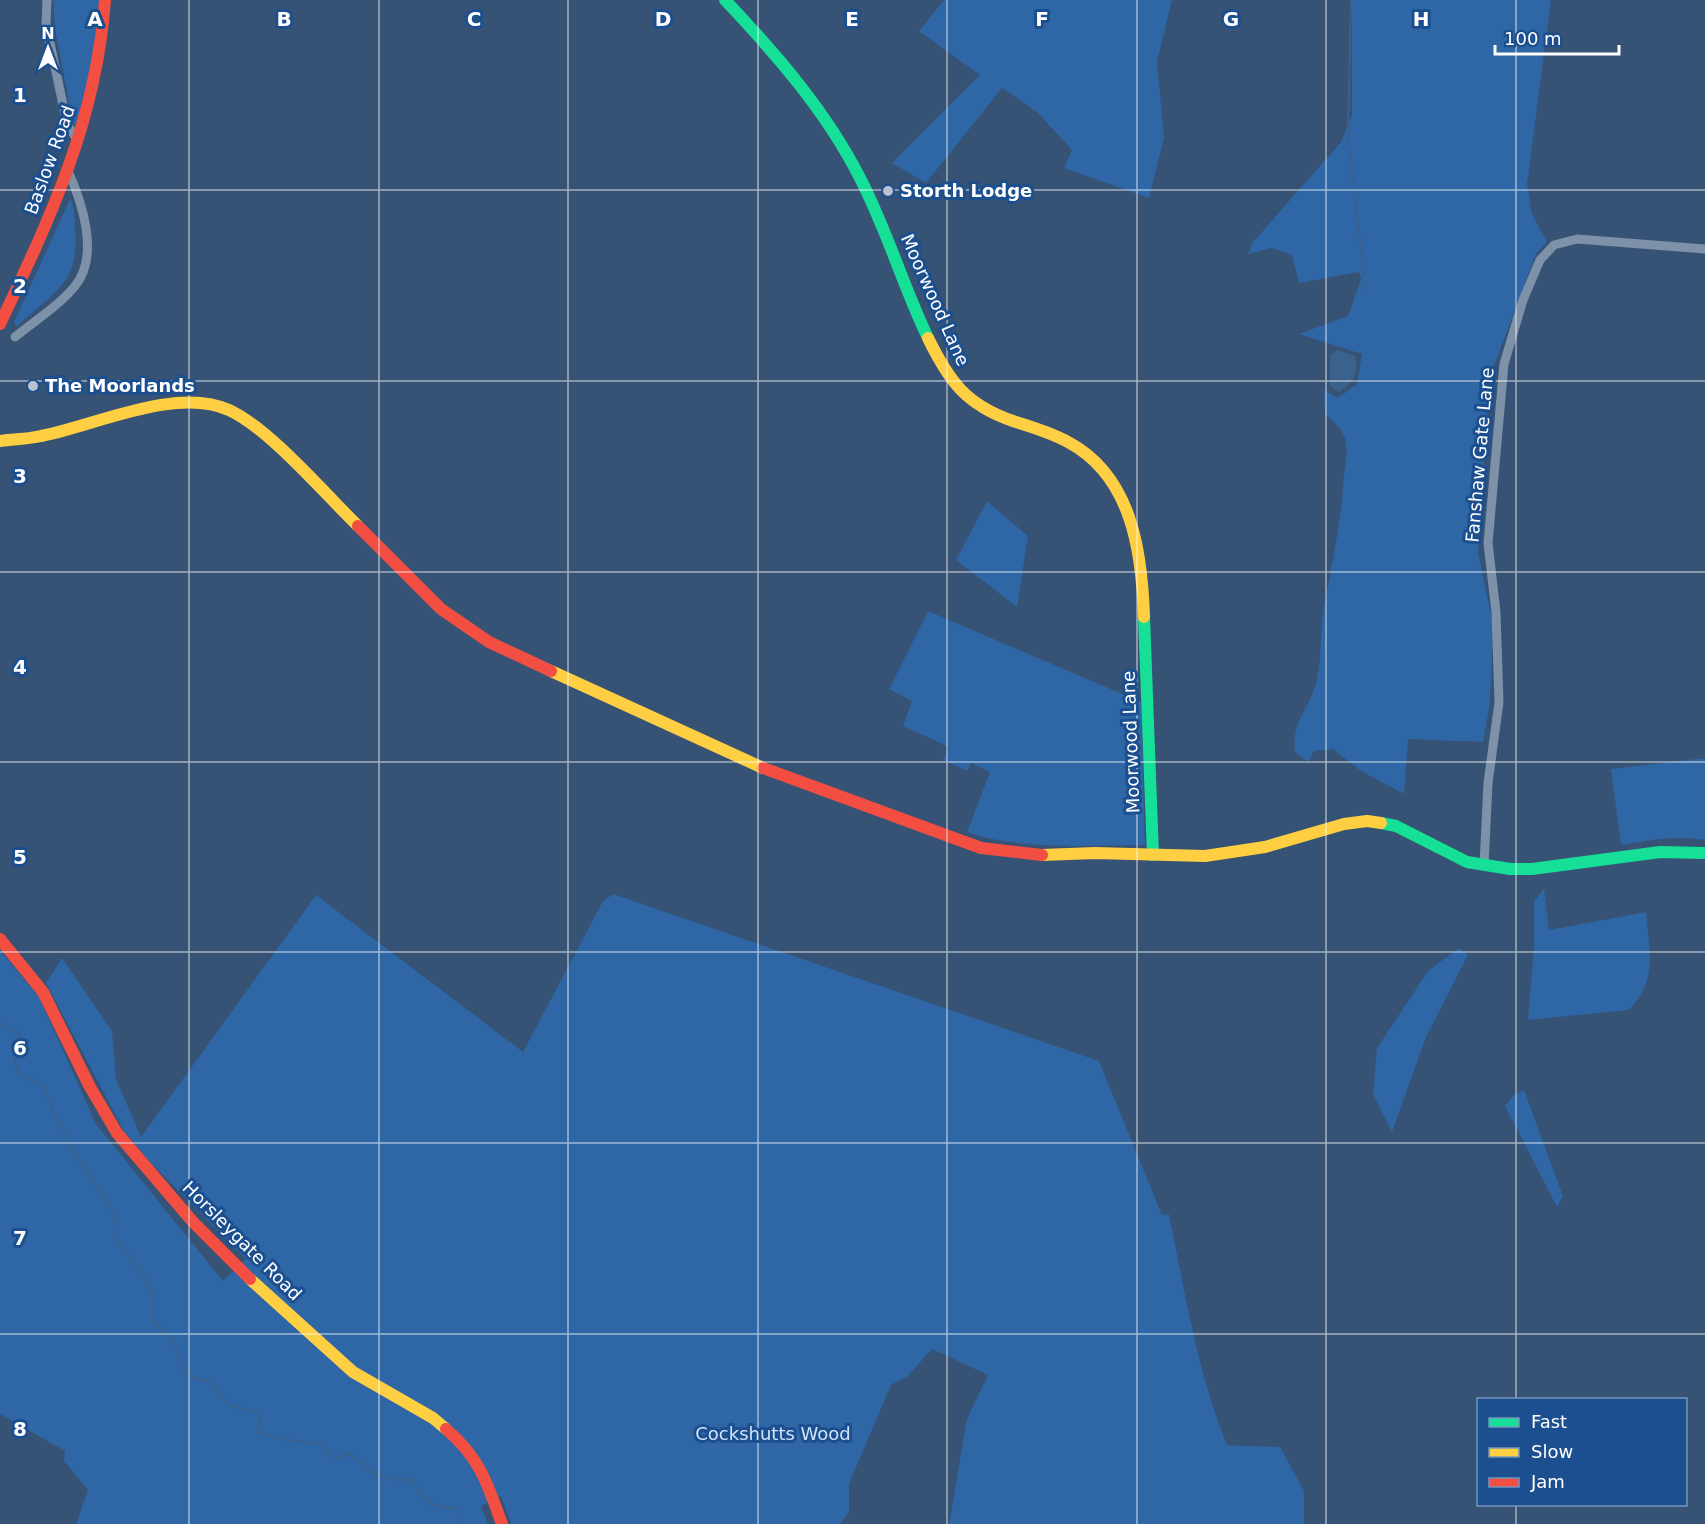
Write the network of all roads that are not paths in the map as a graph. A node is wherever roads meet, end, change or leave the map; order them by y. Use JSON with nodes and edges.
{"nodes":[{"id":1,"x":47,"y":0,"type":"edge"},
{"id":2,"x":105,"y":0,"type":"edge"},
{"id":3,"x":725,"y":0,"type":"edge"},
{"id":4,"x":78,"y":141,"type":"junction"},
{"id":5,"x":68,"y":171,"type":"junction"},
{"id":6,"x":1705,"y":249,"type":"edge"},
{"id":7,"x":0,"y":324,"type":"edge"},
{"id":8,"x":15,"y":337,"type":"dead end"},
{"id":9,"x":0,"y":436,"type":"edge"},
{"id":10,"x":6,"y":440,"type":"edge"},
{"id":11,"x":1705,"y":853,"type":"edge"},
{"id":12,"x":1153,"y":855,"type":"junction"},
{"id":13,"x":1484,"y":867,"type":"junction"},
{"id":14,"x":0,"y":939,"type":"edge"},
{"id":15,"x":502,"y":1524,"type":"edge"}],
"edges":[{"from":1,"to":4,"type":"street"},
{"from":2,"to":4,"type":"main road","name":"Baslow Road"},
{"from":3,"to":12,"type":"main road","name":"Moorwood Lane"},
{"from":4,"to":5,"type":"main road","name":"Baslow Road"},
{"from":5,"to":7,"type":"main road","name":"Baslow Road"},
{"from":5,"to":8,"type":"street"},
{"from":6,"to":13,"type":"street","name":"Fanshaw Gate Lane"},
{"from":9,"to":10,"type":"main road"},
{"from":10,"to":12,"type":"main road"},
{"from":11,"to":13,"type":"main road"},
{"from":12,"to":13,"type":"main road"},
{"from":14,"to":15,"type":"main road","name":"Horsleygate Road"}]}
